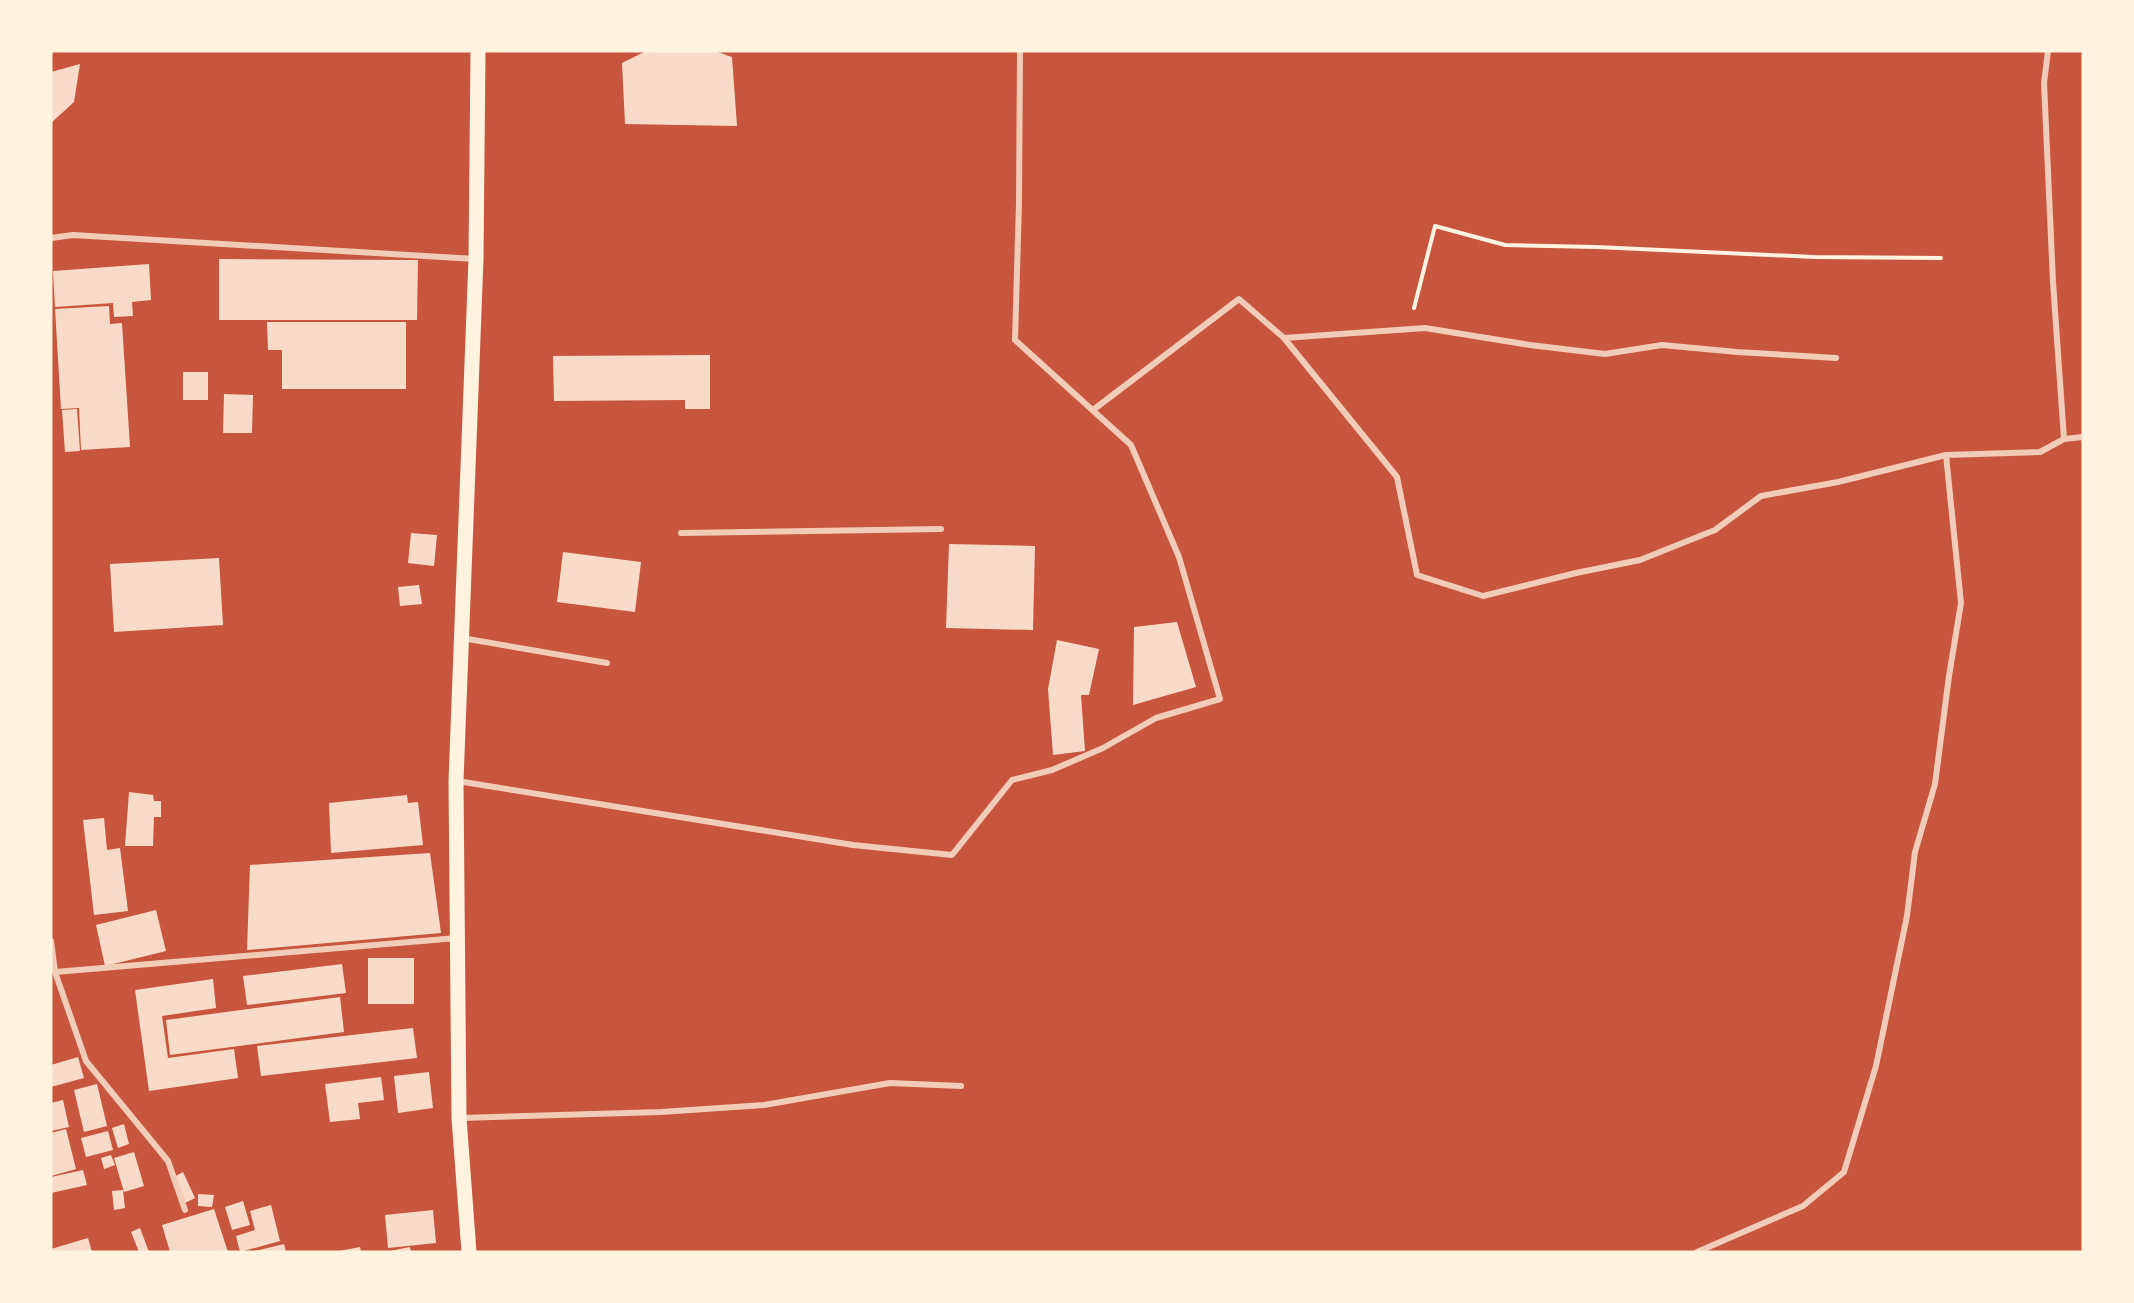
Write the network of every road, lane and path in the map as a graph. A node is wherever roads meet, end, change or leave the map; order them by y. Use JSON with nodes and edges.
{"nodes":[{"id":1,"x":478,"y":51,"type":"edge"},
{"id":2,"x":1020,"y":51,"type":"edge"},
{"id":3,"x":2048,"y":51,"type":"edge"},
{"id":4,"x":51,"y":238,"type":"edge"},
{"id":5,"x":1941,"y":258,"type":"dead end"},
{"id":6,"x":476,"y":259,"type":"junction"},
{"id":7,"x":1408,"y":329,"type":"junction"},
{"id":8,"x":1284,"y":338,"type":"junction"},
{"id":9,"x":1836,"y":358,"type":"dead end"},
{"id":10,"x":1093,"y":410,"type":"junction"},
{"id":11,"x":2083,"y":437,"type":"edge"},
{"id":12,"x":2064,"y":439,"type":"junction"},
{"id":13,"x":1946,"y":455,"type":"junction"},
{"id":14,"x":940,"y":529,"type":"dead end"},
{"id":15,"x":681,"y":534,"type":"dead end"},
{"id":16,"x":462,"y":638,"type":"junction"},
{"id":17,"x":608,"y":663,"type":"dead end"},
{"id":18,"x":456,"y":781,"type":"junction"},
{"id":19,"x":458,"y":938,"type":"junction"},
{"id":20,"x":51,"y":941,"type":"edge"},
{"id":21,"x":55,"y":972,"type":"junction"},
{"id":22,"x":961,"y":1086,"type":"dead end"},
{"id":23,"x":459,"y":1118,"type":"junction"},
{"id":24,"x":185,"y":1210,"type":"dead end"},
{"id":25,"x":469,"y":1252,"type":"edge"},
{"id":26,"x":1697,"y":1252,"type":"edge"}],
"edges":[{"from":1,"to":6,"type":"main road"},
{"from":2,"to":10,"type":"street"},
{"from":3,"to":12,"type":"street"},
{"from":4,"to":6,"type":"street"},
{"from":5,"to":7,"type":"path"},
{"from":6,"to":16,"type":"main road"},
{"from":7,"to":8,"type":"street"},
{"from":7,"to":9,"type":"street"},
{"from":8,"to":10,"type":"street"},
{"from":8,"to":13,"type":"street"},
{"from":10,"to":18,"type":"street"},
{"from":11,"to":12,"type":"street"},
{"from":12,"to":13,"type":"street"},
{"from":13,"to":26,"type":"street"},
{"from":14,"to":15,"type":"street"},
{"from":16,"to":17,"type":"street"},
{"from":16,"to":18,"type":"main road"},
{"from":18,"to":19,"type":"main road"},
{"from":19,"to":21,"type":"street"},
{"from":19,"to":23,"type":"main road"},
{"from":20,"to":21,"type":"street"},
{"from":21,"to":24,"type":"street"},
{"from":22,"to":23,"type":"street"},
{"from":23,"to":25,"type":"main road"}]}
